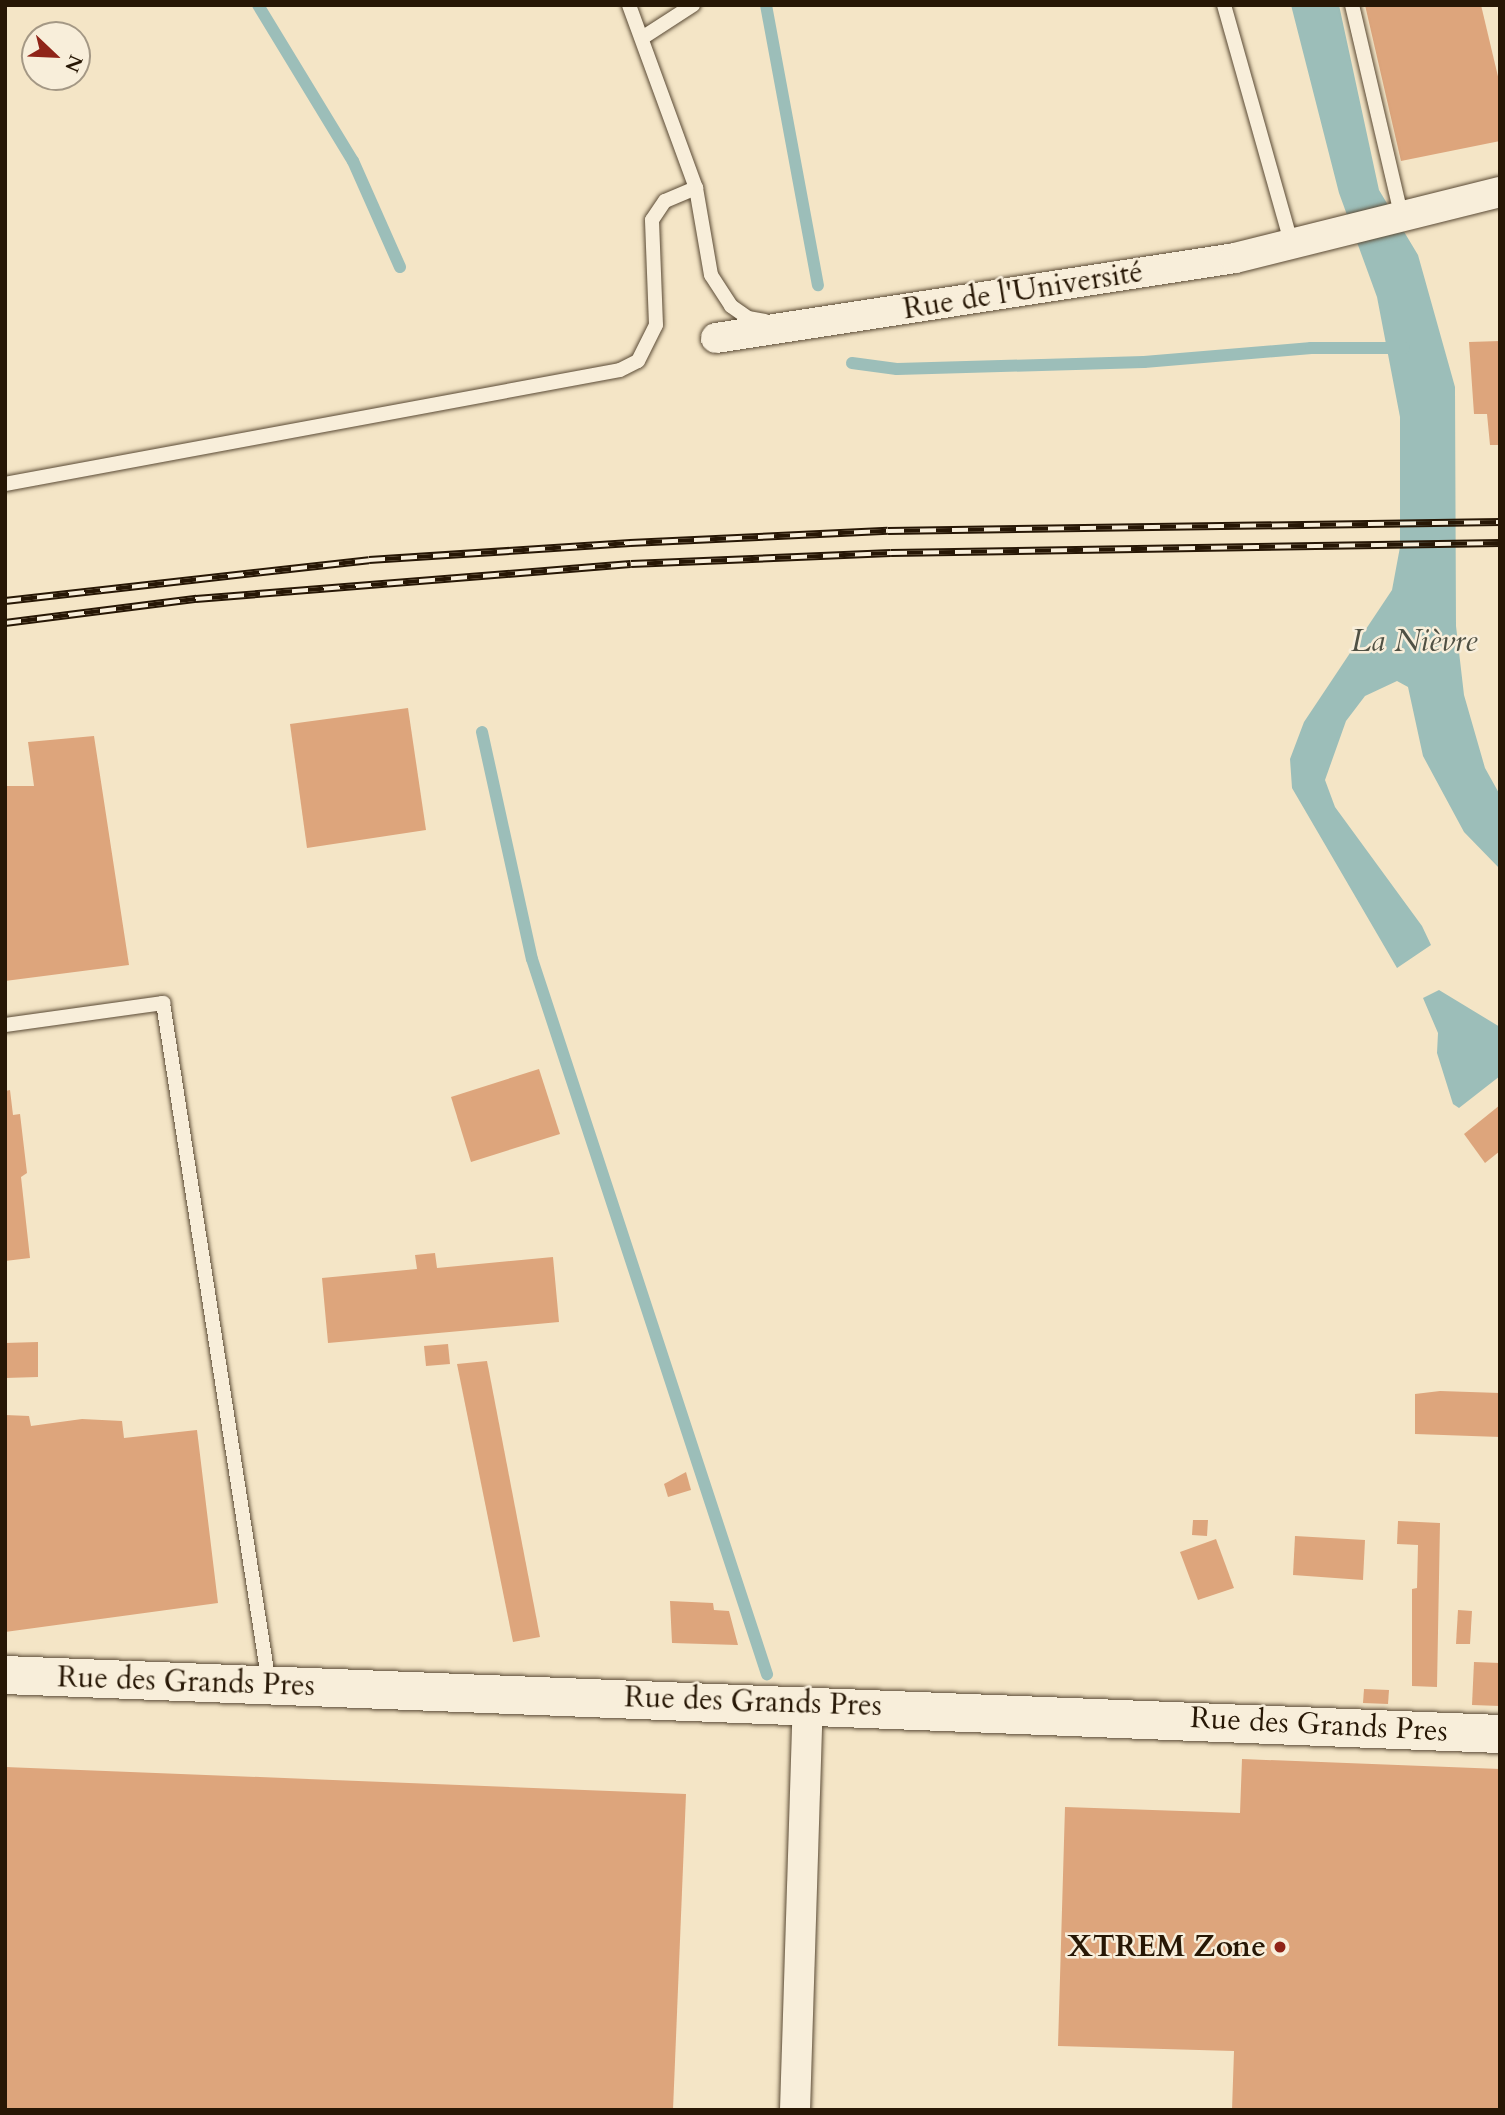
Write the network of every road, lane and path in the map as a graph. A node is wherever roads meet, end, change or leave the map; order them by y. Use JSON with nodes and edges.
{"nodes":[{"id":1,"x":629,"y":5,"type":"edge"},
{"id":2,"x":693,"y":5,"type":"edge"},
{"id":3,"x":1224,"y":5,"type":"edge"},
{"id":4,"x":1352,"y":5,"type":"edge"},
{"id":5,"x":642,"y":38,"type":"junction"},
{"id":6,"x":695,"y":188,"type":"junction"},
{"id":7,"x":1500,"y":192,"type":"edge"},
{"id":8,"x":1413,"y":210,"type":"junction"},
{"id":9,"x":1292,"y":246,"type":"junction"},
{"id":10,"x":792,"y":327,"type":"junction"},
{"id":11,"x":716,"y":338,"type":"dead end"},
{"id":12,"x":5,"y":484,"type":"edge"},
{"id":13,"x":5,"y":1025,"type":"edge"},
{"id":14,"x":5,"y":1675,"type":"edge"},
{"id":15,"x":269,"y":1685,"type":"junction"},
{"id":16,"x":808,"y":1704,"type":"junction"},
{"id":17,"x":1500,"y":1734,"type":"edge"},
{"id":18,"x":795,"y":2110,"type":"edge"}],
"edges":[{"from":1,"to":5,"type":"lane"},
{"from":2,"to":5,"type":"lane"},
{"from":3,"to":9,"type":"lane"},
{"from":4,"to":8,"type":"lane"},
{"from":5,"to":6,"type":"lane"},
{"from":6,"to":10,"type":"lane"},
{"from":6,"to":12,"type":"lane"},
{"from":7,"to":8,"type":"street"},
{"from":8,"to":9,"type":"street","name":"Rue de l'Université"},
{"from":9,"to":10,"type":"street","name":"Rue de l'Université"},
{"from":10,"to":11,"type":"street","name":"Rue de l'Université"},
{"from":13,"to":15,"type":"lane"},
{"from":14,"to":15,"type":"street","name":"Rue des Grands Pres"},
{"from":15,"to":16,"type":"street","name":"Rue des Grands Pres"},
{"from":16,"to":17,"type":"street","name":"Rue des Grands Pres"},
{"from":16,"to":18,"type":"street"}]}
